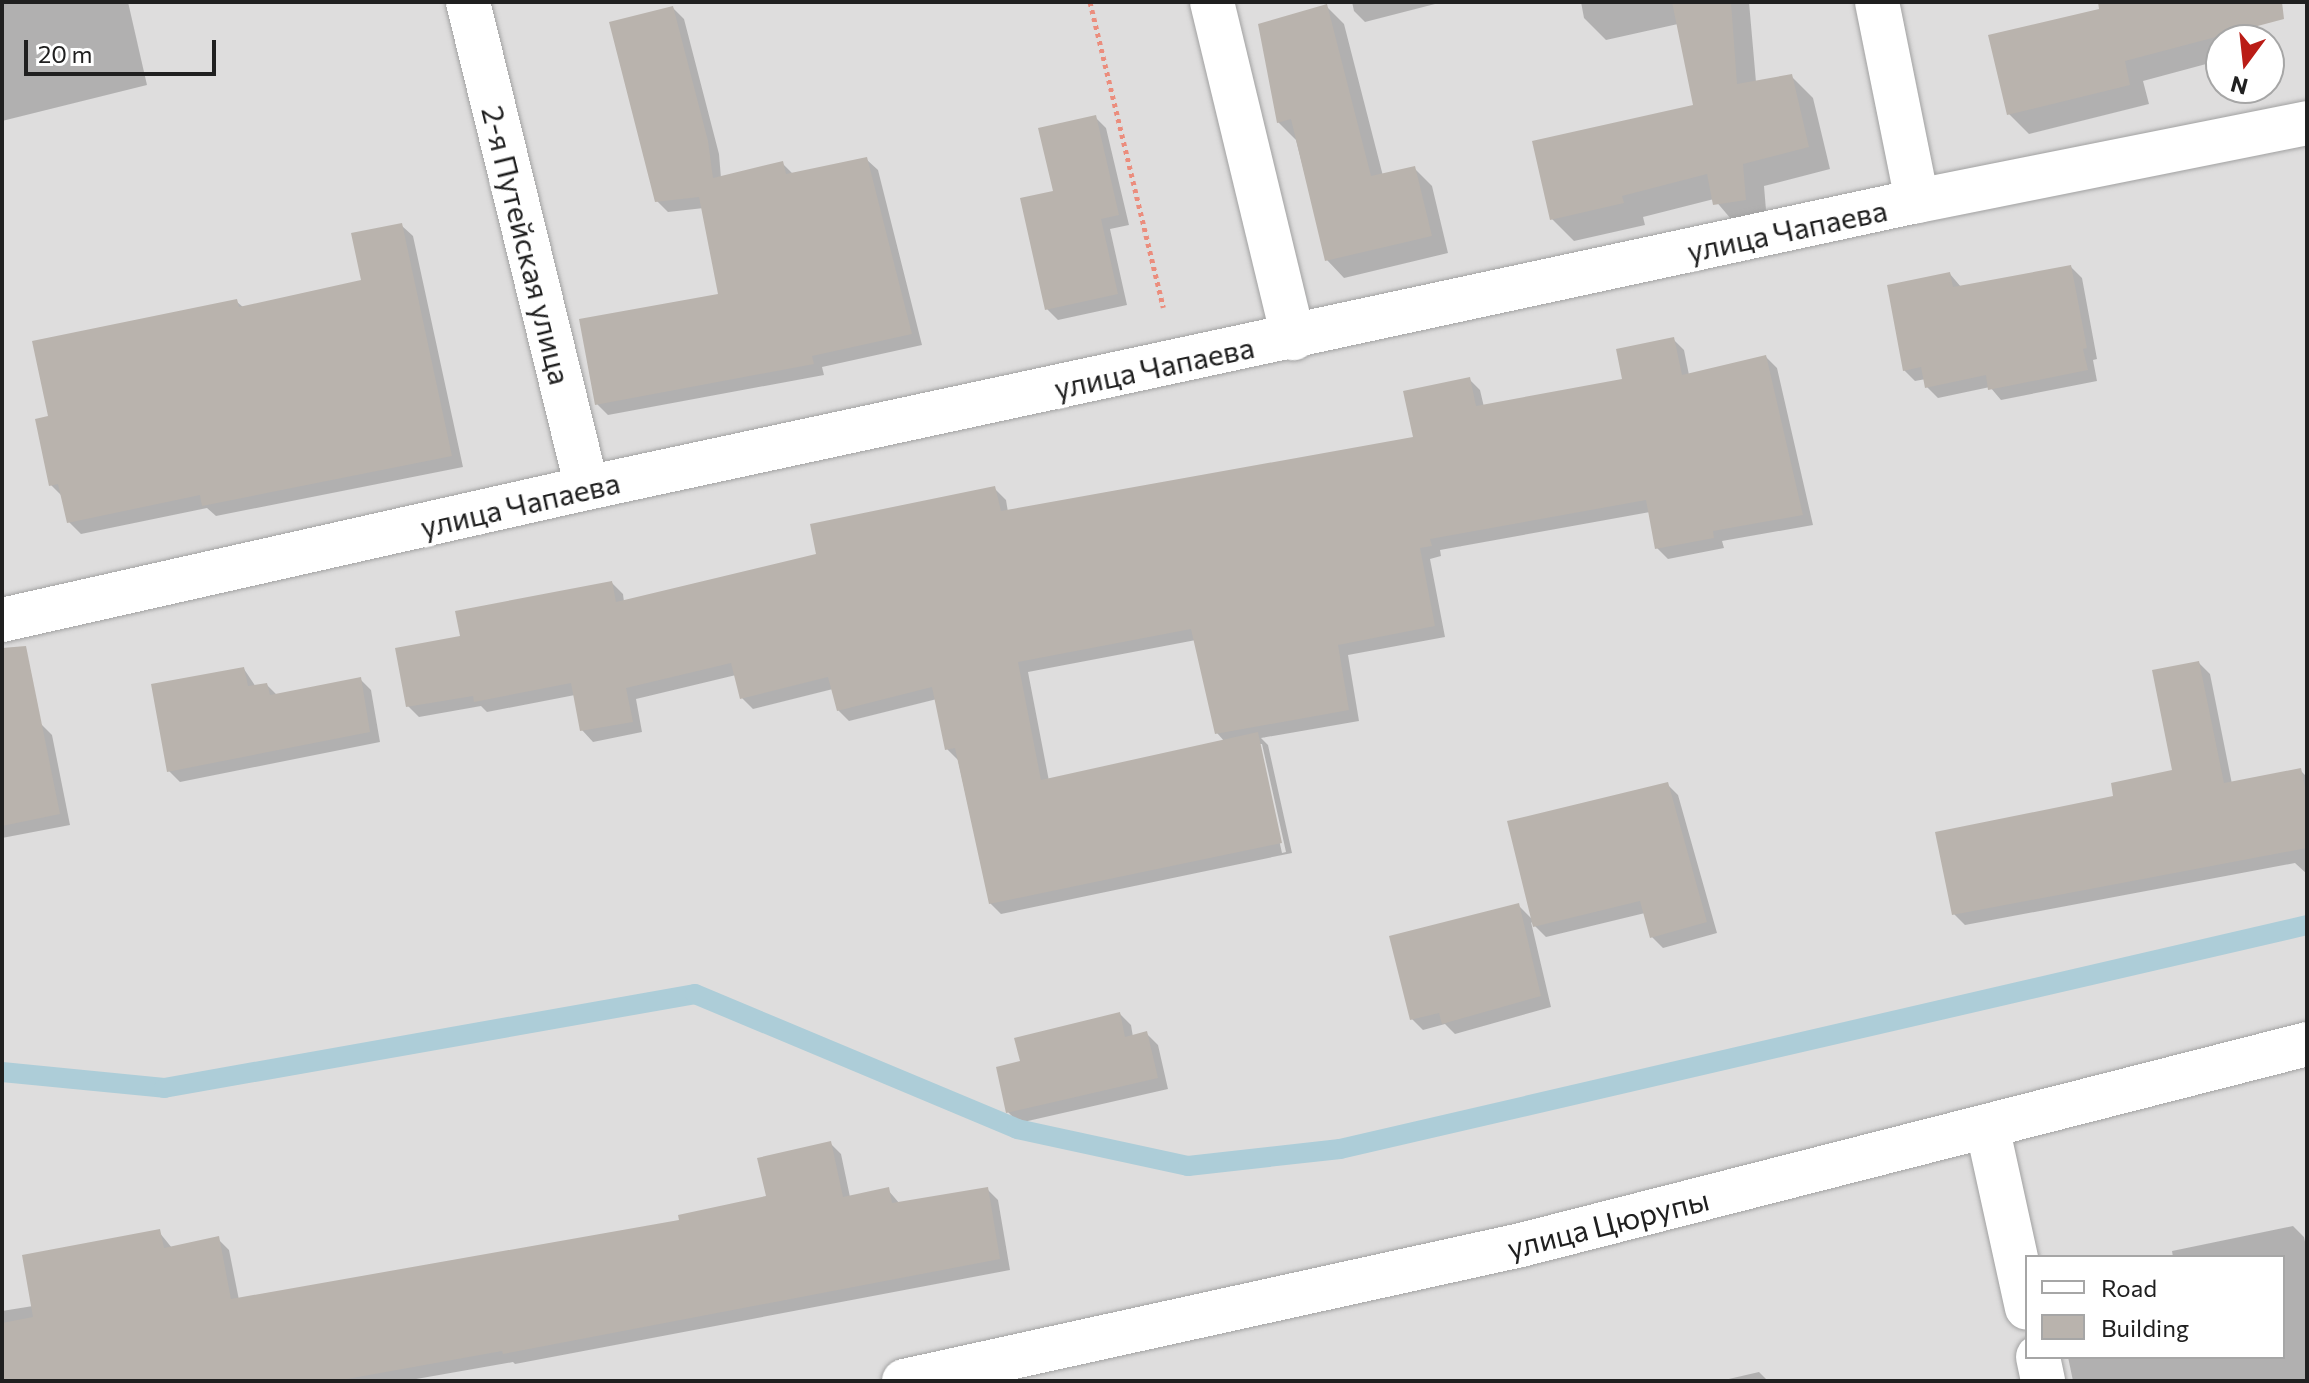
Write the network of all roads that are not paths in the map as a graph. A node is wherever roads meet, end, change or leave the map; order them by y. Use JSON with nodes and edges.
{"nodes":[{"id":1,"x":468,"y":2,"type":"edge"},
{"id":2,"x":1212,"y":2,"type":"edge"},
{"id":3,"x":1877,"y":2,"type":"edge"},
{"id":4,"x":2307,"y":123,"type":"edge"},
{"id":5,"x":1917,"y":201,"type":"junction"},
{"id":6,"x":1293,"y":338,"type":"junction"},
{"id":7,"x":587,"y":488,"type":"junction"},
{"id":8,"x":2,"y":620,"type":"edge"},
{"id":9,"x":2307,"y":1044,"type":"edge"},
{"id":10,"x":1987,"y":1126,"type":"junction"},
{"id":11,"x":2025,"y":1299,"type":"edge"},
{"id":12,"x":2038,"y":1359,"type":"edge"},
{"id":13,"x":904,"y":1381,"type":"edge"},
{"id":14,"x":2043,"y":1381,"type":"edge"}],
"edges":[{"from":1,"to":7,"type":"street","name":"2-я Путейская улица"},
{"from":2,"to":6,"type":"street"},
{"from":3,"to":5,"type":"street"},
{"from":4,"to":5,"type":"street","name":"улица Чапаева"},
{"from":5,"to":6,"type":"street","name":"улица Чапаева"},
{"from":6,"to":7,"type":"street","name":"улица Чапаева"},
{"from":7,"to":8,"type":"street","name":"улица Чапаева"},
{"from":9,"to":10,"type":"street","name":"улица Цюрупы"},
{"from":10,"to":11,"type":"street"},
{"from":10,"to":13,"type":"street","name":"улица Цюрупы"},
{"from":12,"to":14,"type":"street"}]}
